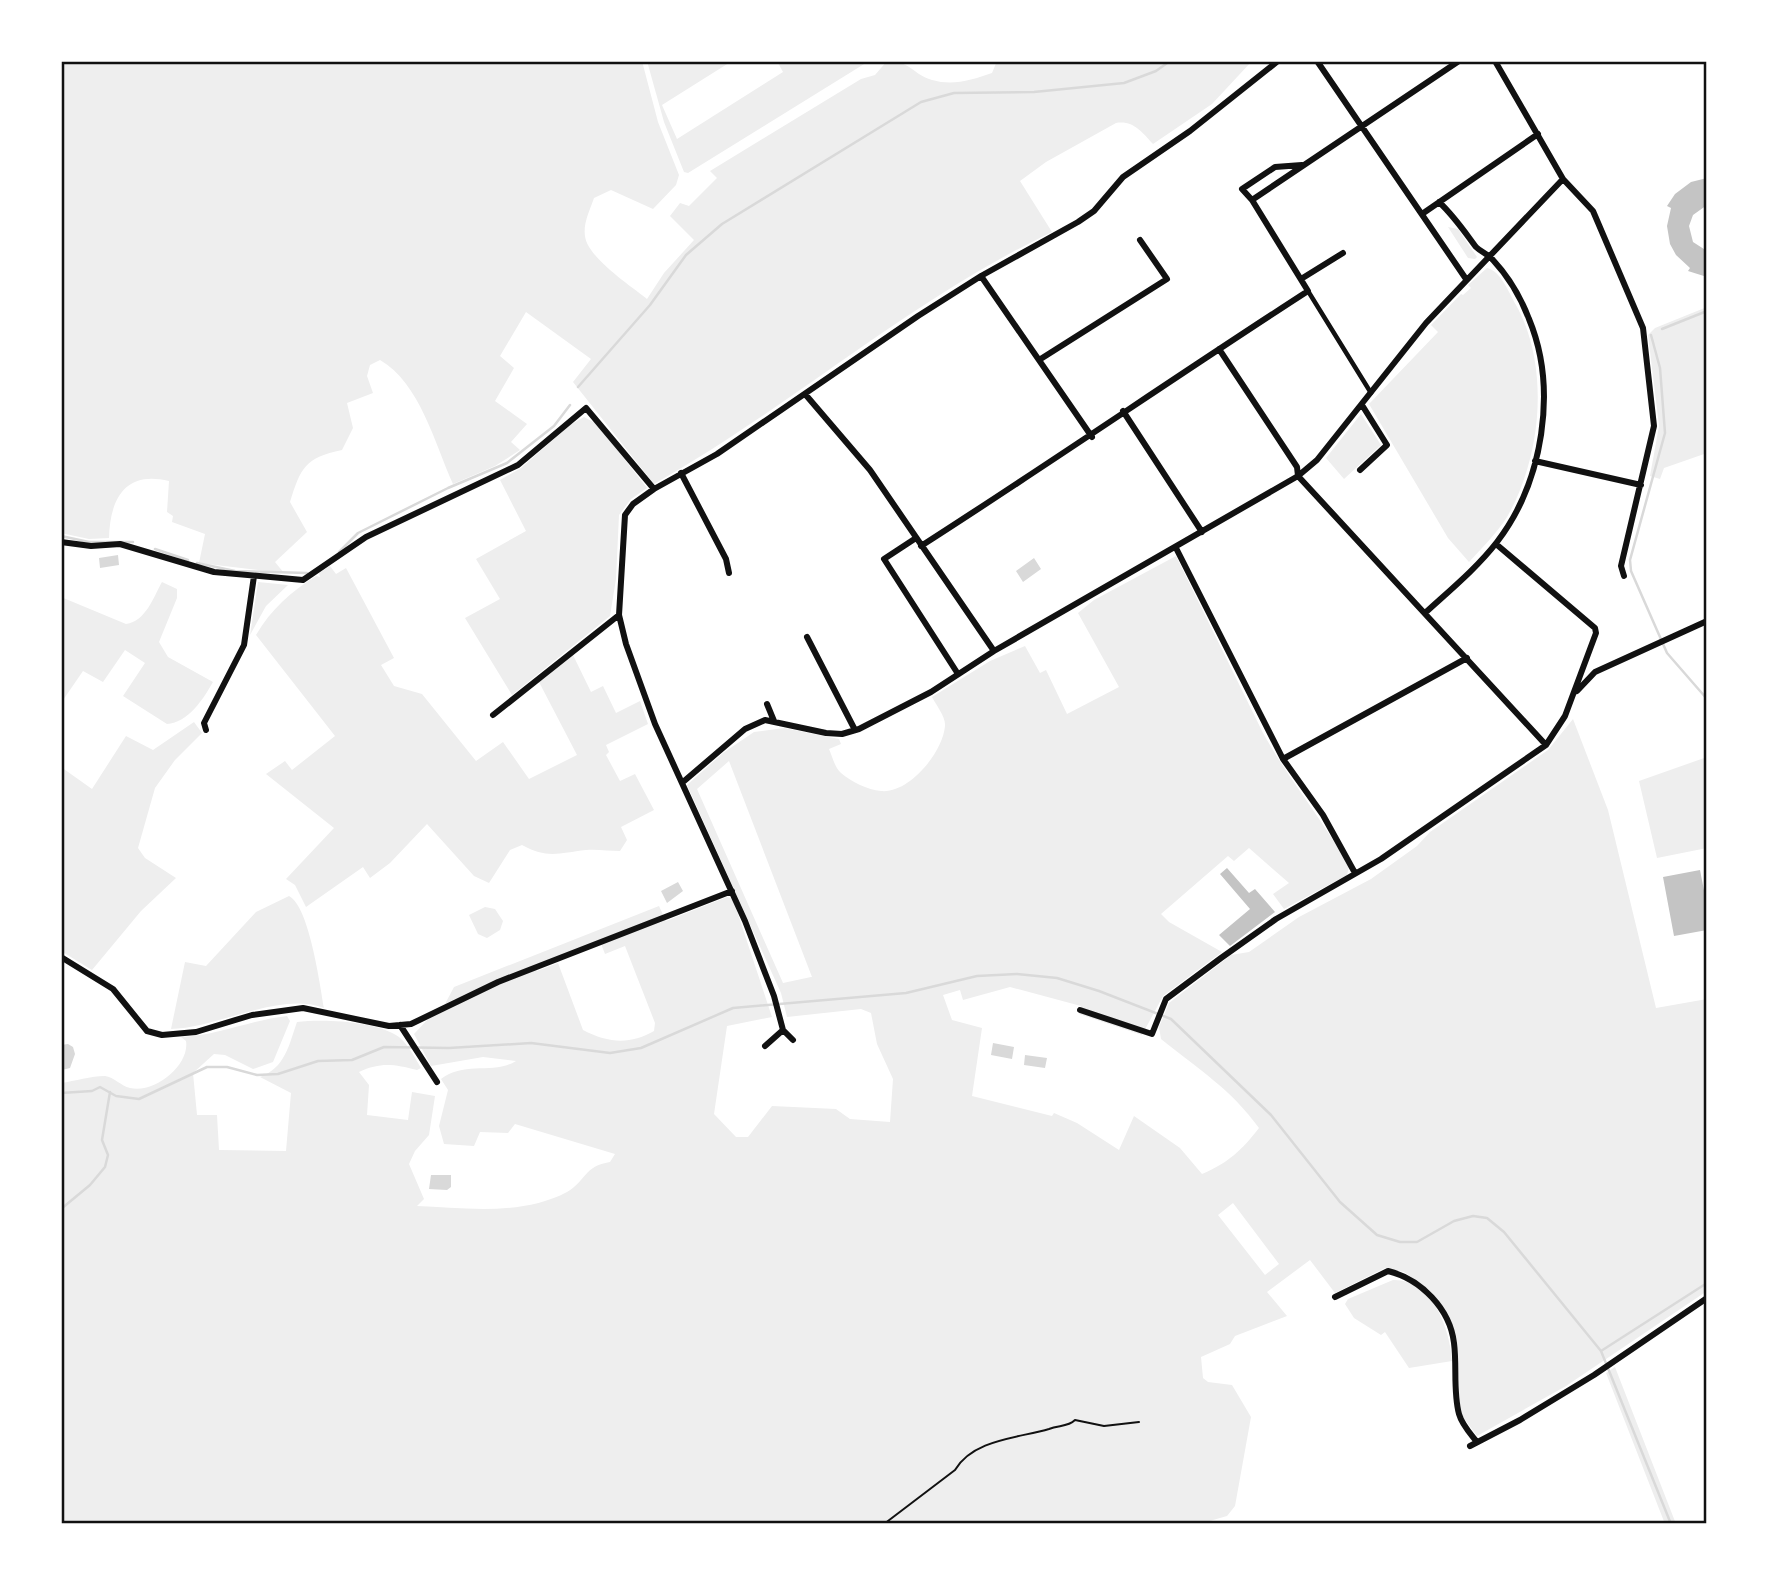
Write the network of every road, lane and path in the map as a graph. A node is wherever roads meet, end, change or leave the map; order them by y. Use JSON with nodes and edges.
{"nodes":[{"id":1,"x":1278,"y":61,"type":"edge"},
{"id":2,"x":1317,"y":61,"type":"edge"},
{"id":3,"x":1459,"y":61,"type":"edge"},
{"id":4,"x":1496,"y":61,"type":"edge"},
{"id":5,"x":1362,"y":124,"type":"junction"},
{"id":6,"x":1538,"y":134,"type":"junction"},
{"id":7,"x":1302,"y":165,"type":"junction"},
{"id":8,"x":1563,"y":179,"type":"junction"},
{"id":9,"x":1252,"y":200,"type":"junction"},
{"id":10,"x":1439,"y":202,"type":"junction"},
{"id":11,"x":1422,"y":214,"type":"junction"},
{"id":12,"x":1140,"y":240,"type":"dead end"},
{"id":13,"x":1343,"y":253,"type":"dead end"},
{"id":14,"x":1488,"y":255,"type":"junction"},
{"id":15,"x":981,"y":276,"type":"junction"},
{"id":16,"x":1301,"y":279,"type":"junction"},
{"id":17,"x":1466,"y":279,"type":"junction"},
{"id":18,"x":1308,"y":291,"type":"junction"},
{"id":19,"x":1219,"y":349,"type":"junction"},
{"id":20,"x":1039,"y":360,"type":"junction"},
{"id":21,"x":1371,"y":393,"type":"junction"},
{"id":22,"x":805,"y":394,"type":"junction"},
{"id":23,"x":1362,"y":405,"type":"junction"},
{"id":24,"x":1123,"y":411,"type":"junction"},
{"id":25,"x":1092,"y":437,"type":"junction"},
{"id":26,"x":1535,"y":461,"type":"junction"},
{"id":27,"x":1360,"y":470,"type":"dead end"},
{"id":28,"x":681,"y":473,"type":"junction"},
{"id":29,"x":1298,"y":476,"type":"junction"},
{"id":30,"x":1641,"y":485,"type":"junction"},
{"id":31,"x":654,"y":489,"type":"junction"},
{"id":32,"x":1202,"y":532,"type":"junction"},
{"id":33,"x":916,"y":538,"type":"junction"},
{"id":34,"x":61,"y":542,"type":"edge"},
{"id":35,"x":1496,"y":544,"type":"junction"},
{"id":36,"x":921,"y":546,"type":"junction"},
{"id":37,"x":1176,"y":548,"type":"junction"},
{"id":38,"x":729,"y":573,"type":"dead end"},
{"id":39,"x":254,"y":576,"type":"junction"},
{"id":40,"x":1624,"y":576,"type":"dead end"},
{"id":41,"x":1425,"y":614,"type":"junction"},
{"id":42,"x":619,"y":615,"type":"junction"},
{"id":43,"x":1707,"y":621,"type":"edge"},
{"id":44,"x":807,"y":637,"type":"dead end"},
{"id":45,"x":994,"y":651,"type":"junction"},
{"id":46,"x":1467,"y":658,"type":"junction"},
{"id":47,"x":1586,"y":662,"type":"junction"},
{"id":48,"x":1595,"y":672,"type":"junction"},
{"id":49,"x":958,"y":674,"type":"junction"},
{"id":50,"x":1571,"y":700,"type":"junction"},
{"id":51,"x":767,"y":704,"type":"dead end"},
{"id":52,"x":493,"y":715,"type":"dead end"},
{"id":53,"x":774,"y":721,"type":"junction"},
{"id":54,"x":206,"y":730,"type":"dead end"},
{"id":55,"x":855,"y":730,"type":"junction"},
{"id":56,"x":1546,"y":744,"type":"junction"},
{"id":57,"x":1283,"y":759,"type":"junction"},
{"id":58,"x":682,"y":782,"type":"junction"},
{"id":59,"x":1355,"y":873,"type":"junction"},
{"id":60,"x":732,"y":891,"type":"junction"},
{"id":61,"x":61,"y":957,"type":"edge"},
{"id":62,"x":1080,"y":1010,"type":"dead end"},
{"id":63,"x":400,"y":1025,"type":"junction"},
{"id":64,"x":783,"y":1030,"type":"junction"},
{"id":65,"x":793,"y":1040,"type":"dead end"},
{"id":66,"x":765,"y":1046,"type":"dead end"},
{"id":67,"x":437,"y":1082,"type":"dead end"},
{"id":68,"x":1335,"y":1297,"type":"dead end"},
{"id":69,"x":1707,"y":1298,"type":"edge"},
{"id":70,"x":1139,"y":1422,"type":"dead end"},
{"id":71,"x":884,"y":1524,"type":"edge"}],
"edges":[{"from":1,"to":15,"type":"street"},
{"from":2,"to":5,"type":"street"},
{"from":3,"to":5,"type":"street"},
{"from":4,"to":6,"type":"street"},
{"from":5,"to":7,"type":"street"},
{"from":5,"to":11,"type":"street"},
{"from":6,"to":8,"type":"street"},
{"from":6,"to":10,"type":"street"},
{"from":7,"to":9,"type":"street"},
{"from":7,"to":9,"type":"street"},
{"from":8,"to":14,"type":"street"},
{"from":8,"to":30,"type":"street"},
{"from":9,"to":16,"type":"street"},
{"from":10,"to":11,"type":"street"},
{"from":10,"to":14,"type":"street"},
{"from":11,"to":17,"type":"street"},
{"from":12,"to":20,"type":"street"},
{"from":13,"to":16,"type":"street"},
{"from":14,"to":17,"type":"street"},
{"from":14,"to":26,"type":"street"},
{"from":15,"to":20,"type":"street"},
{"from":15,"to":22,"type":"street"},
{"from":16,"to":18,"type":"street"},
{"from":17,"to":21,"type":"street"},
{"from":18,"to":19,"type":"street"},
{"from":18,"to":21,"type":"street"},
{"from":19,"to":24,"type":"street"},
{"from":19,"to":29,"type":"street"},
{"from":20,"to":25,"type":"street"},
{"from":21,"to":23,"type":"street"},
{"from":22,"to":28,"type":"street"},
{"from":22,"to":33,"type":"street"},
{"from":23,"to":27,"type":"street"},
{"from":23,"to":29,"type":"street"},
{"from":24,"to":25,"type":"street"},
{"from":24,"to":32,"type":"street"},
{"from":25,"to":36,"type":"street"},
{"from":26,"to":30,"type":"street"},
{"from":26,"to":35,"type":"street"},
{"from":28,"to":31,"type":"street"},
{"from":28,"to":38,"type":"street"},
{"from":29,"to":32,"type":"street"},
{"from":29,"to":41,"type":"street"},
{"from":30,"to":40,"type":"street"},
{"from":31,"to":39,"type":"street"},
{"from":31,"to":42,"type":"street"},
{"from":32,"to":37,"type":"street"},
{"from":33,"to":36,"type":"street"},
{"from":33,"to":49,"type":"street"},
{"from":34,"to":39,"type":"street"},
{"from":35,"to":41,"type":"street"},
{"from":35,"to":47,"type":"street"},
{"from":36,"to":45,"type":"street"},
{"from":37,"to":45,"type":"street"},
{"from":37,"to":57,"type":"street"},
{"from":39,"to":54,"type":"street"},
{"from":41,"to":46,"type":"street"},
{"from":42,"to":52,"type":"street"},
{"from":42,"to":58,"type":"street"},
{"from":43,"to":48,"type":"street"},
{"from":44,"to":55,"type":"street"},
{"from":45,"to":49,"type":"street"},
{"from":46,"to":56,"type":"street"},
{"from":46,"to":57,"type":"street"},
{"from":47,"to":48,"type":"street"},
{"from":47,"to":50,"type":"street"},
{"from":48,"to":50,"type":"street"},
{"from":49,"to":55,"type":"street"},
{"from":50,"to":56,"type":"street"},
{"from":51,"to":53,"type":"street"},
{"from":53,"to":55,"type":"street"},
{"from":53,"to":58,"type":"street"},
{"from":56,"to":59,"type":"street"},
{"from":57,"to":59,"type":"street"},
{"from":58,"to":60,"type":"street"},
{"from":59,"to":62,"type":"street"},
{"from":60,"to":63,"type":"street"},
{"from":60,"to":64,"type":"street"},
{"from":61,"to":63,"type":"street"},
{"from":63,"to":67,"type":"street"},
{"from":64,"to":65,"type":"street"},
{"from":64,"to":66,"type":"street"},
{"from":68,"to":69,"type":"street"},
{"from":70,"to":71,"type":"path"}]}
